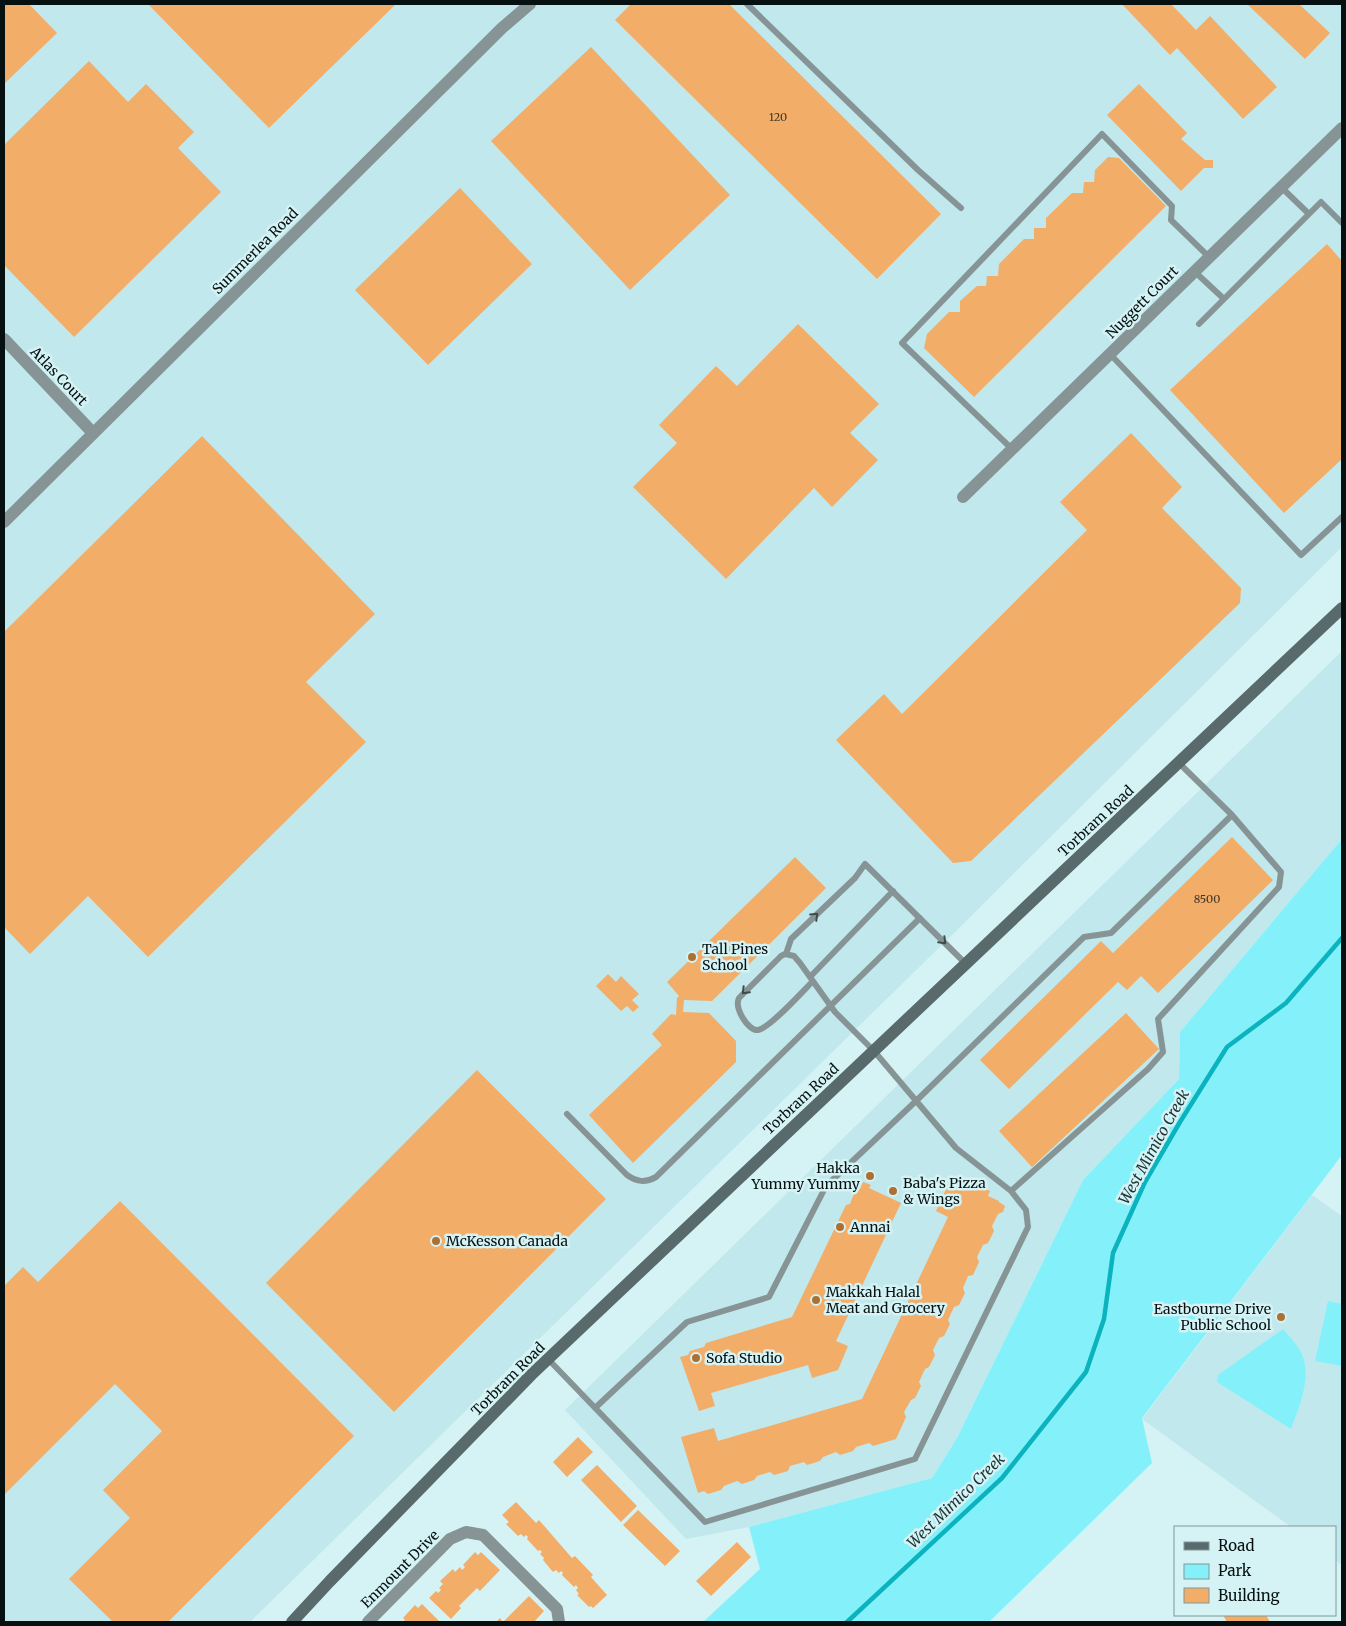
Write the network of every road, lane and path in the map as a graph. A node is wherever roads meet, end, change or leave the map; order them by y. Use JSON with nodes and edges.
{"nodes":[{"id":1,"x":530,"y":4,"type":"edge"},
{"id":2,"x":748,"y":4,"type":"edge"},
{"id":3,"x":1342,"y":128,"type":"edge"},
{"id":4,"x":1281,"y":187,"type":"junction"},
{"id":5,"x":961,"y":208,"type":"dead end"},
{"id":6,"x":1309,"y":214,"type":"junction"},
{"id":7,"x":1342,"y":223,"type":"edge"},
{"id":8,"x":1208,"y":256,"type":"junction"},
{"id":9,"x":1194,"y":270,"type":"junction"},
{"id":10,"x":1224,"y":299,"type":"junction"},
{"id":11,"x":1199,"y":324,"type":"dead end"},
{"id":12,"x":4,"y":340,"type":"edge"},
{"id":13,"x":1110,"y":354,"type":"junction"},
{"id":14,"x":93,"y":433,"type":"junction"},
{"id":15,"x":1012,"y":449,"type":"junction"},
{"id":16,"x":963,"y":496,"type":"dead end"},
{"id":17,"x":1342,"y":517,"type":"edge"},
{"id":18,"x":4,"y":522,"type":"edge"},
{"id":19,"x":1342,"y":608,"type":"edge"},
{"id":20,"x":1178,"y":763,"type":"junction"},
{"id":21,"x":1232,"y":815,"type":"junction"},
{"id":22,"x":893,"y":891,"type":"junction"},
{"id":23,"x":920,"y":918,"type":"junction"},
{"id":24,"x":786,"y":954,"type":"junction"},
{"id":25,"x":966,"y":964,"type":"junction"},
{"id":26,"x":811,"y":979,"type":"junction"},
{"id":27,"x":831,"y":1006,"type":"junction"},
{"id":28,"x":874,"y":1051,"type":"junction"},
{"id":29,"x":916,"y":1101,"type":"junction"},
{"id":30,"x":568,"y":1114,"type":"dead end"},
{"id":31,"x":1011,"y":1190,"type":"junction"},
{"id":32,"x":548,"y":1359,"type":"junction"},
{"id":33,"x":596,"y":1408,"type":"junction"},
{"id":34,"x":292,"y":1622,"type":"edge"},
{"id":35,"x":368,"y":1622,"type":"edge"},
{"id":36,"x":559,"y":1622,"type":"edge"}],
"edges":[{"from":1,"to":14,"type":"street","name":"Summerlea Road"},
{"from":2,"to":5,"type":"lane"},
{"from":3,"to":4,"type":"street","name":"Nuggett Court"},
{"from":4,"to":6,"type":"lane"},
{"from":4,"to":8,"type":"street","name":"Nuggett Court"},
{"from":6,"to":7,"type":"lane"},
{"from":6,"to":10,"type":"lane"},
{"from":8,"to":9,"type":"street","name":"Nuggett Court"},
{"from":8,"to":15,"type":"lane"},
{"from":9,"to":10,"type":"lane"},
{"from":9,"to":13,"type":"street","name":"Nuggett Court"},
{"from":10,"to":11,"type":"lane"},
{"from":12,"to":14,"type":"street","name":"Atlas Court"},
{"from":13,"to":15,"type":"street","name":"Nuggett Court"},
{"from":13,"to":17,"type":"lane"},
{"from":14,"to":18,"type":"street","name":"Summerlea Road"},
{"from":15,"to":16,"type":"street","name":"Nuggett Court"},
{"from":19,"to":20,"type":"main road","name":"Torbram Road"},
{"from":20,"to":21,"type":"lane"},
{"from":20,"to":25,"type":"main road","name":"Torbram Road"},
{"from":21,"to":29,"type":"lane"},
{"from":21,"to":31,"type":"lane"},
{"from":22,"to":23,"type":"lane"},
{"from":24,"to":22,"type":"lane","one_way":true},
{"from":22,"to":26,"type":"lane"},
{"from":23,"to":25,"type":"lane","one_way":true},
{"from":23,"to":27,"type":"lane"},
{"from":24,"to":26,"type":"lane"},
{"from":24,"to":26,"type":"lane","one_way":true},
{"from":25,"to":28,"type":"main road","name":"Torbram Road"},
{"from":26,"to":27,"type":"lane"},
{"from":27,"to":28,"type":"lane"},
{"from":27,"to":30,"type":"lane"},
{"from":28,"to":29,"type":"lane"},
{"from":28,"to":32,"type":"main road","name":"Torbram Road"},
{"from":29,"to":31,"type":"lane"},
{"from":29,"to":33,"type":"lane"},
{"from":31,"to":33,"type":"lane"},
{"from":32,"to":33,"type":"lane"},
{"from":32,"to":34,"type":"main road","name":"Torbram Road"},
{"from":35,"to":36,"type":"street","name":"Enmount Drive"}]}
